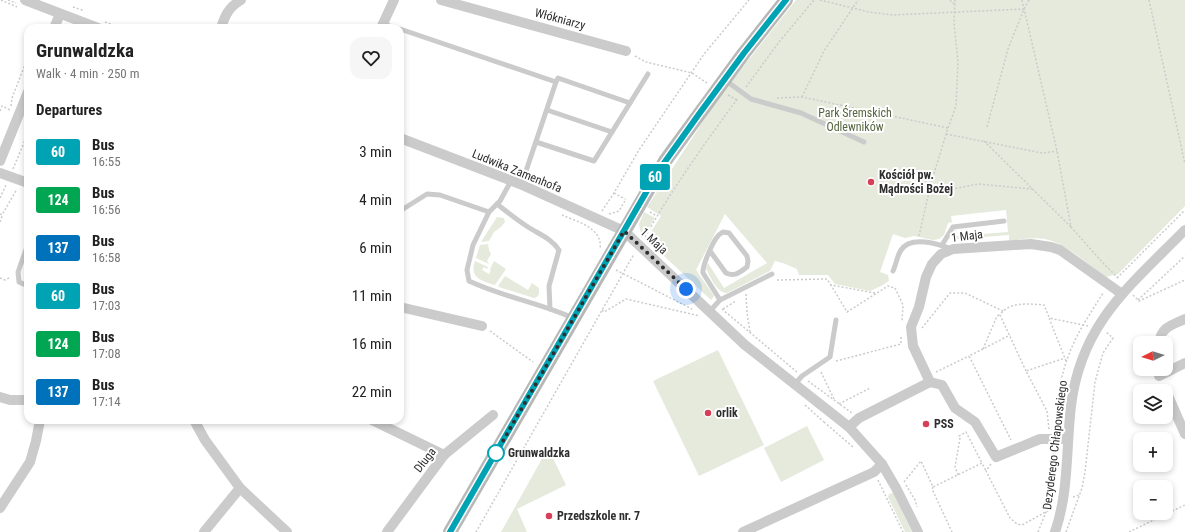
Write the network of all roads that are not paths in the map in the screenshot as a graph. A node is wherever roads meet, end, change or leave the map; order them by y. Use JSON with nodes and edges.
{"nodes":[{"id":1,"x":25,"y":0,"type":"edge"},
{"id":2,"x":241,"y":0,"type":"edge"},
{"id":3,"x":394,"y":0,"type":"edge"},
{"id":4,"x":441,"y":0,"type":"edge"},
{"id":5,"x":786,"y":0,"type":"edge"},
{"id":6,"x":60,"y":14,"type":"junction"},
{"id":7,"x":56,"y":24,"type":"edge"},
{"id":8,"x":87,"y":24,"type":"edge"},
{"id":9,"x":222,"y":24,"type":"edge"},
{"id":10,"x":383,"y":24,"type":"edge"},
{"id":11,"x":404,"y":30,"type":"edge"},
{"id":12,"x":626,"y":51,"type":"road end"},
{"id":13,"x":648,"y":74,"type":"dead end"},
{"id":14,"x":556,"y":82,"type":"junction"},
{"id":15,"x":721,"y":84,"type":"junction"},
{"id":16,"x":24,"y":102,"type":"edge"},
{"id":17,"x":630,"y":102,"type":"junction"},
{"id":18,"x":547,"y":110,"type":"junction"},
{"id":19,"x":612,"y":132,"type":"junction"},
{"id":20,"x":404,"y":140,"type":"edge"},
{"id":21,"x":536,"y":142,"type":"junction"},
{"id":22,"x":864,"y":142,"type":"dead end"},
{"id":23,"x":0,"y":161,"type":"edge"},
{"id":24,"x":5,"y":175,"type":"edge"},
{"id":25,"x":24,"y":182,"type":"edge"},
{"id":26,"x":516,"y":182,"type":"junction"},
{"id":27,"x":497,"y":204,"type":"junction"},
{"id":28,"x":404,"y":208,"type":"edge"},
{"id":29,"x":489,"y":212,"type":"junction"},
{"id":30,"x":1004,"y":221,"type":"dead end"},
{"id":31,"x":1185,"y":230,"type":"edge"},
{"id":32,"x":624,"y":231,"type":"junction"},
{"id":33,"x":942,"y":245,"type":"junction"},
{"id":34,"x":953,"y":249,"type":"junction"},
{"id":35,"x":710,"y":251,"type":"junction"},
{"id":36,"x":24,"y":256,"type":"edge"},
{"id":37,"x":893,"y":271,"type":"dead end"},
{"id":38,"x":772,"y":274,"type":"dead end"},
{"id":39,"x":24,"y":284,"type":"edge"},
{"id":40,"x":1122,"y":294,"type":"junction"},
{"id":41,"x":404,"y":308,"type":"edge"},
{"id":42,"x":712,"y":308,"type":"junction"},
{"id":43,"x":550,"y":309,"type":"junction"},
{"id":44,"x":573,"y":318,"type":"junction"},
{"id":45,"x":1185,"y":319,"type":"edge"},
{"id":46,"x":836,"y":320,"type":"dead end"},
{"id":47,"x":482,"y":326,"type":"road end"},
{"id":48,"x":1161,"y":336,"type":"edge"},
{"id":49,"x":1185,"y":363,"type":"edge"},
{"id":50,"x":1173,"y":367,"type":"edge"},
{"id":51,"x":932,"y":377,"type":"junction"},
{"id":52,"x":795,"y":384,"type":"junction"},
{"id":53,"x":0,"y":397,"type":"edge"},
{"id":54,"x":24,"y":400,"type":"edge"},
{"id":55,"x":1173,"y":407,"type":"edge"},
{"id":56,"x":493,"y":415,"type":"dead end"},
{"id":57,"x":39,"y":424,"type":"edge"},
{"id":58,"x":196,"y":424,"type":"edge"},
{"id":59,"x":380,"y":424,"type":"edge"},
{"id":60,"x":849,"y":427,"type":"junction"},
{"id":61,"x":1185,"y":434,"type":"edge"},
{"id":62,"x":1068,"y":439,"type":"junction"},
{"id":63,"x":444,"y":455,"type":"junction"},
{"id":64,"x":882,"y":464,"type":"junction"},
{"id":65,"x":240,"y":488,"type":"junction"},
{"id":66,"x":0,"y":508,"type":"edge"},
{"id":67,"x":204,"y":532,"type":"edge"},
{"id":68,"x":288,"y":532,"type":"edge"},
{"id":69,"x":387,"y":532,"type":"edge"},
{"id":70,"x":450,"y":532,"type":"edge"},
{"id":71,"x":743,"y":532,"type":"edge"},
{"id":72,"x":918,"y":532,"type":"edge"},
{"id":73,"x":1055,"y":532,"type":"edge"}],
"edges":[{"from":1,"to":6,"type":"street"},
{"from":2,"to":9,"type":"street"},
{"from":3,"to":10,"type":"street"},
{"from":4,"to":12,"type":"street","name":"Włókniarzy"},
{"from":5,"to":15,"type":"main road"},
{"from":6,"to":7,"type":"street"},
{"from":6,"to":8,"type":"street"},
{"from":11,"to":14,"type":"lane"},
{"from":13,"to":17,"type":"lane"},
{"from":14,"to":17,"type":"lane"},
{"from":14,"to":18,"type":"lane"},
{"from":15,"to":22,"type":"lane"},
{"from":15,"to":32,"type":"main road"},
{"from":16,"to":23,"type":"street"},
{"from":17,"to":19,"type":"lane"},
{"from":18,"to":19,"type":"lane"},
{"from":18,"to":21,"type":"lane"},
{"from":19,"to":21,"type":"lane"},
{"from":20,"to":26,"type":"street","name":"Ludwika Zamenhofa"},
{"from":21,"to":26,"type":"lane"},
{"from":24,"to":25,"type":"street"},
{"from":26,"to":27,"type":"lane"},
{"from":26,"to":32,"type":"street","name":"Ludwika Zamenhofa"},
{"from":27,"to":29,"type":"lane"},
{"from":27,"to":43,"type":"lane"},
{"from":28,"to":29,"type":"lane"},
{"from":29,"to":43,"type":"lane"},
{"from":30,"to":33,"type":"lane"},
{"from":31,"to":40,"type":"street","name":"Dezyderego Chłapowskiego"},
{"from":32,"to":42,"type":"street","name":"1 Maja"},
{"from":32,"to":44,"type":"main road"},
{"from":33,"to":34,"type":"lane"},
{"from":33,"to":37,"type":"lane"},
{"from":34,"to":40,"type":"street","name":"1 Maja"},
{"from":34,"to":51,"type":"street","name":"1 Maja"},
{"from":35,"to":35,"type":"lane"},
{"from":35,"to":42,"type":"lane"},
{"from":36,"to":39,"type":"lane"},
{"from":38,"to":42,"type":"lane"},
{"from":40,"to":62,"type":"street","name":"Dezyderego Chłapowskiego"},
{"from":41,"to":47,"type":"street"},
{"from":42,"to":52,"type":"street","name":"1 Maja"},
{"from":43,"to":44,"type":"lane"},
{"from":44,"to":70,"type":"main road"},
{"from":45,"to":48,"type":"street"},
{"from":46,"to":52,"type":"lane"},
{"from":49,"to":50,"type":"street"},
{"from":51,"to":60,"type":"street"},
{"from":51,"to":62,"type":"street"},
{"from":52,"to":60,"type":"street","name":"1 Maja"},
{"from":53,"to":54,"type":"street"},
{"from":55,"to":61,"type":"street"},
{"from":56,"to":63,"type":"street","name":"Długa"},
{"from":57,"to":66,"type":"street"},
{"from":58,"to":65,"type":"street"},
{"from":59,"to":63,"type":"street"},
{"from":60,"to":64,"type":"street","name":"1 Maja"},
{"from":62,"to":73,"type":"street","name":"Dezyderego Chłapowskiego"},
{"from":63,"to":69,"type":"street","name":"Długa"},
{"from":64,"to":71,"type":"street"},
{"from":64,"to":72,"type":"street","name":"1 Maja"},
{"from":65,"to":67,"type":"street"},
{"from":65,"to":68,"type":"street"}]}
